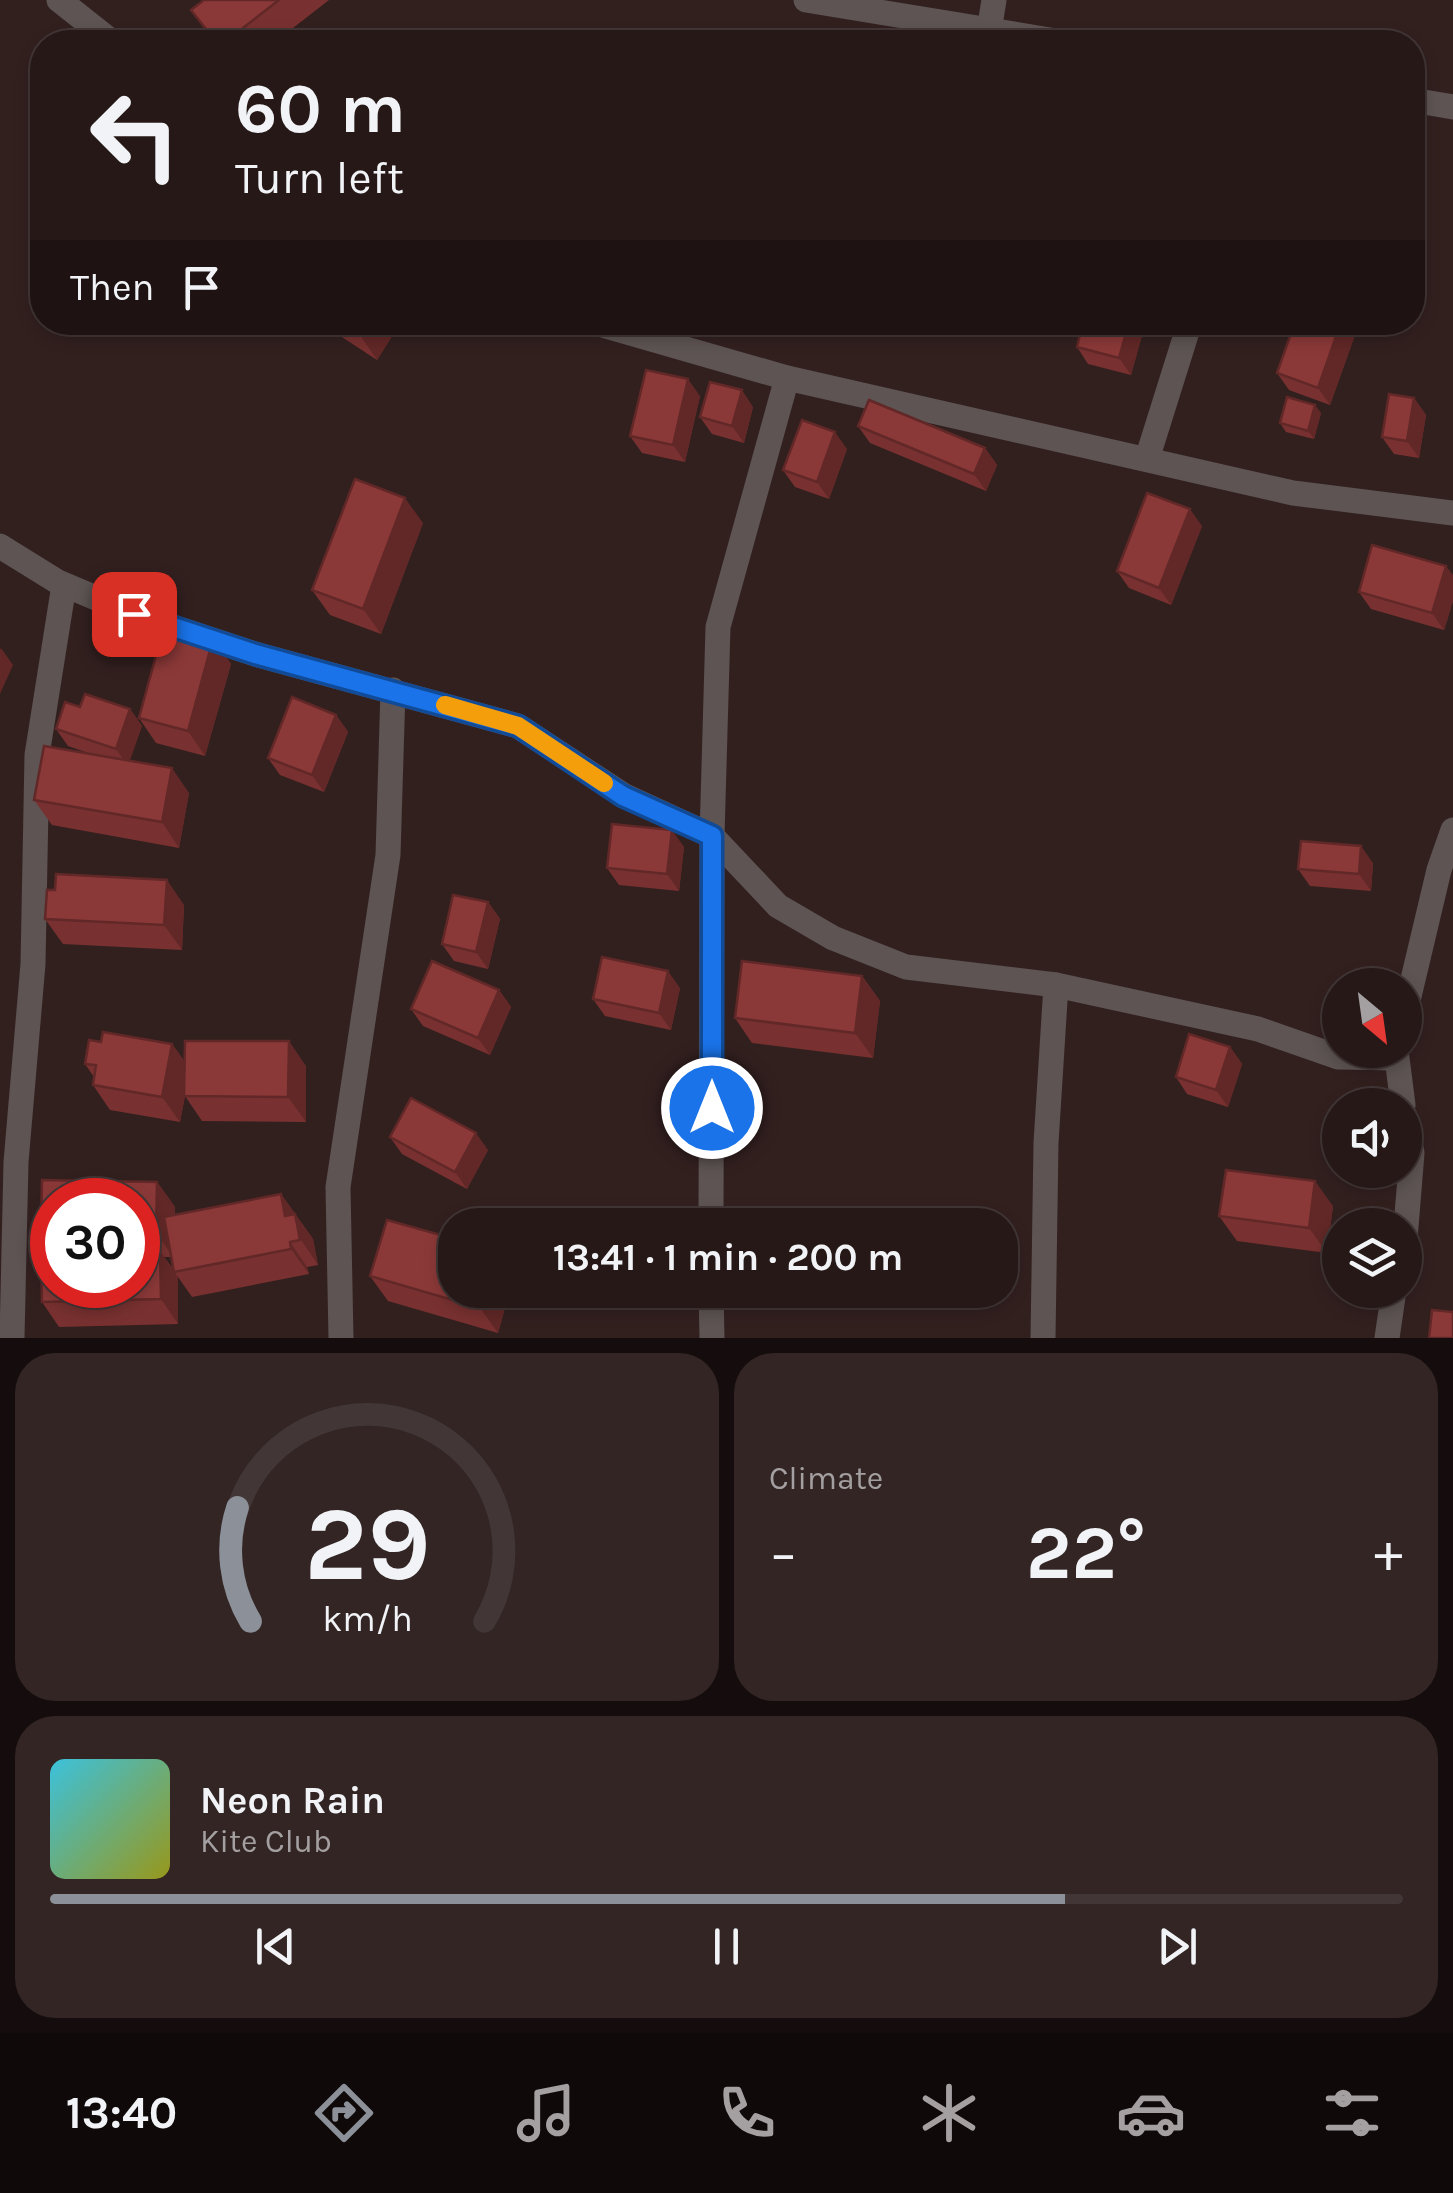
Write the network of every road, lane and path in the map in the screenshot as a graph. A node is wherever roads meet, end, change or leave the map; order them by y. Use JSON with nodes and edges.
{"nodes":[{"id":1,"x":59,"y":0,"type":"edge"},
{"id":2,"x":806,"y":0,"type":"edge"},
{"id":3,"x":994,"y":0,"type":"edge"},
{"id":4,"x":97,"y":30,"type":"edge"},
{"id":5,"x":982,"y":30,"type":"edge"},
{"id":6,"x":988,"y":30,"type":"edge"},
{"id":7,"x":1425,"y":102,"type":"edge"},
{"id":8,"x":1453,"y":107,"type":"edge"},
{"id":9,"x":637,"y":335,"type":"edge"},
{"id":10,"x":1186,"y":335,"type":"edge"},
{"id":11,"x":787,"y":378,"type":"junction"},
{"id":12,"x":1147,"y":458,"type":"junction"},
{"id":13,"x":1453,"y":513,"type":"edge"},
{"id":14,"x":0,"y":546,"type":"edge"},
{"id":15,"x":64,"y":585,"type":"junction"},
{"id":16,"x":393,"y":690,"type":"junction"},
{"id":17,"x":1453,"y":830,"type":"edge"},
{"id":18,"x":712,"y":836,"type":"junction"},
{"id":19,"x":1416,"y":968,"type":"edge"},
{"id":20,"x":1056,"y":986,"type":"junction"},
{"id":21,"x":1322,"y":1051,"type":"edge"},
{"id":22,"x":711,"y":1208,"type":"edge"},
{"id":23,"x":711,"y":1308,"type":"edge"},
{"id":24,"x":1391,"y":1308,"type":"edge"},
{"id":25,"x":12,"y":1338,"type":"edge"},
{"id":26,"x":340,"y":1338,"type":"edge"},
{"id":27,"x":712,"y":1338,"type":"edge"},
{"id":28,"x":1043,"y":1338,"type":"edge"},
{"id":29,"x":1387,"y":1338,"type":"edge"}],
"edges":[{"from":1,"to":4,"type":"street"},
{"from":2,"to":5,"type":"street"},
{"from":3,"to":6,"type":"street"},
{"from":7,"to":8,"type":"street"},
{"from":9,"to":11,"type":"street"},
{"from":10,"to":12,"type":"street"},
{"from":11,"to":12,"type":"street"},
{"from":11,"to":18,"type":"street"},
{"from":12,"to":13,"type":"street"},
{"from":14,"to":15,"type":"street"},
{"from":15,"to":16,"type":"street"},
{"from":15,"to":25,"type":"street"},
{"from":16,"to":18,"type":"street"},
{"from":16,"to":26,"type":"street"},
{"from":17,"to":19,"type":"street"},
{"from":18,"to":20,"type":"street"},
{"from":18,"to":22,"type":"street"},
{"from":20,"to":21,"type":"street"},
{"from":20,"to":28,"type":"street"},
{"from":23,"to":27,"type":"street"},
{"from":24,"to":29,"type":"street"}]}
